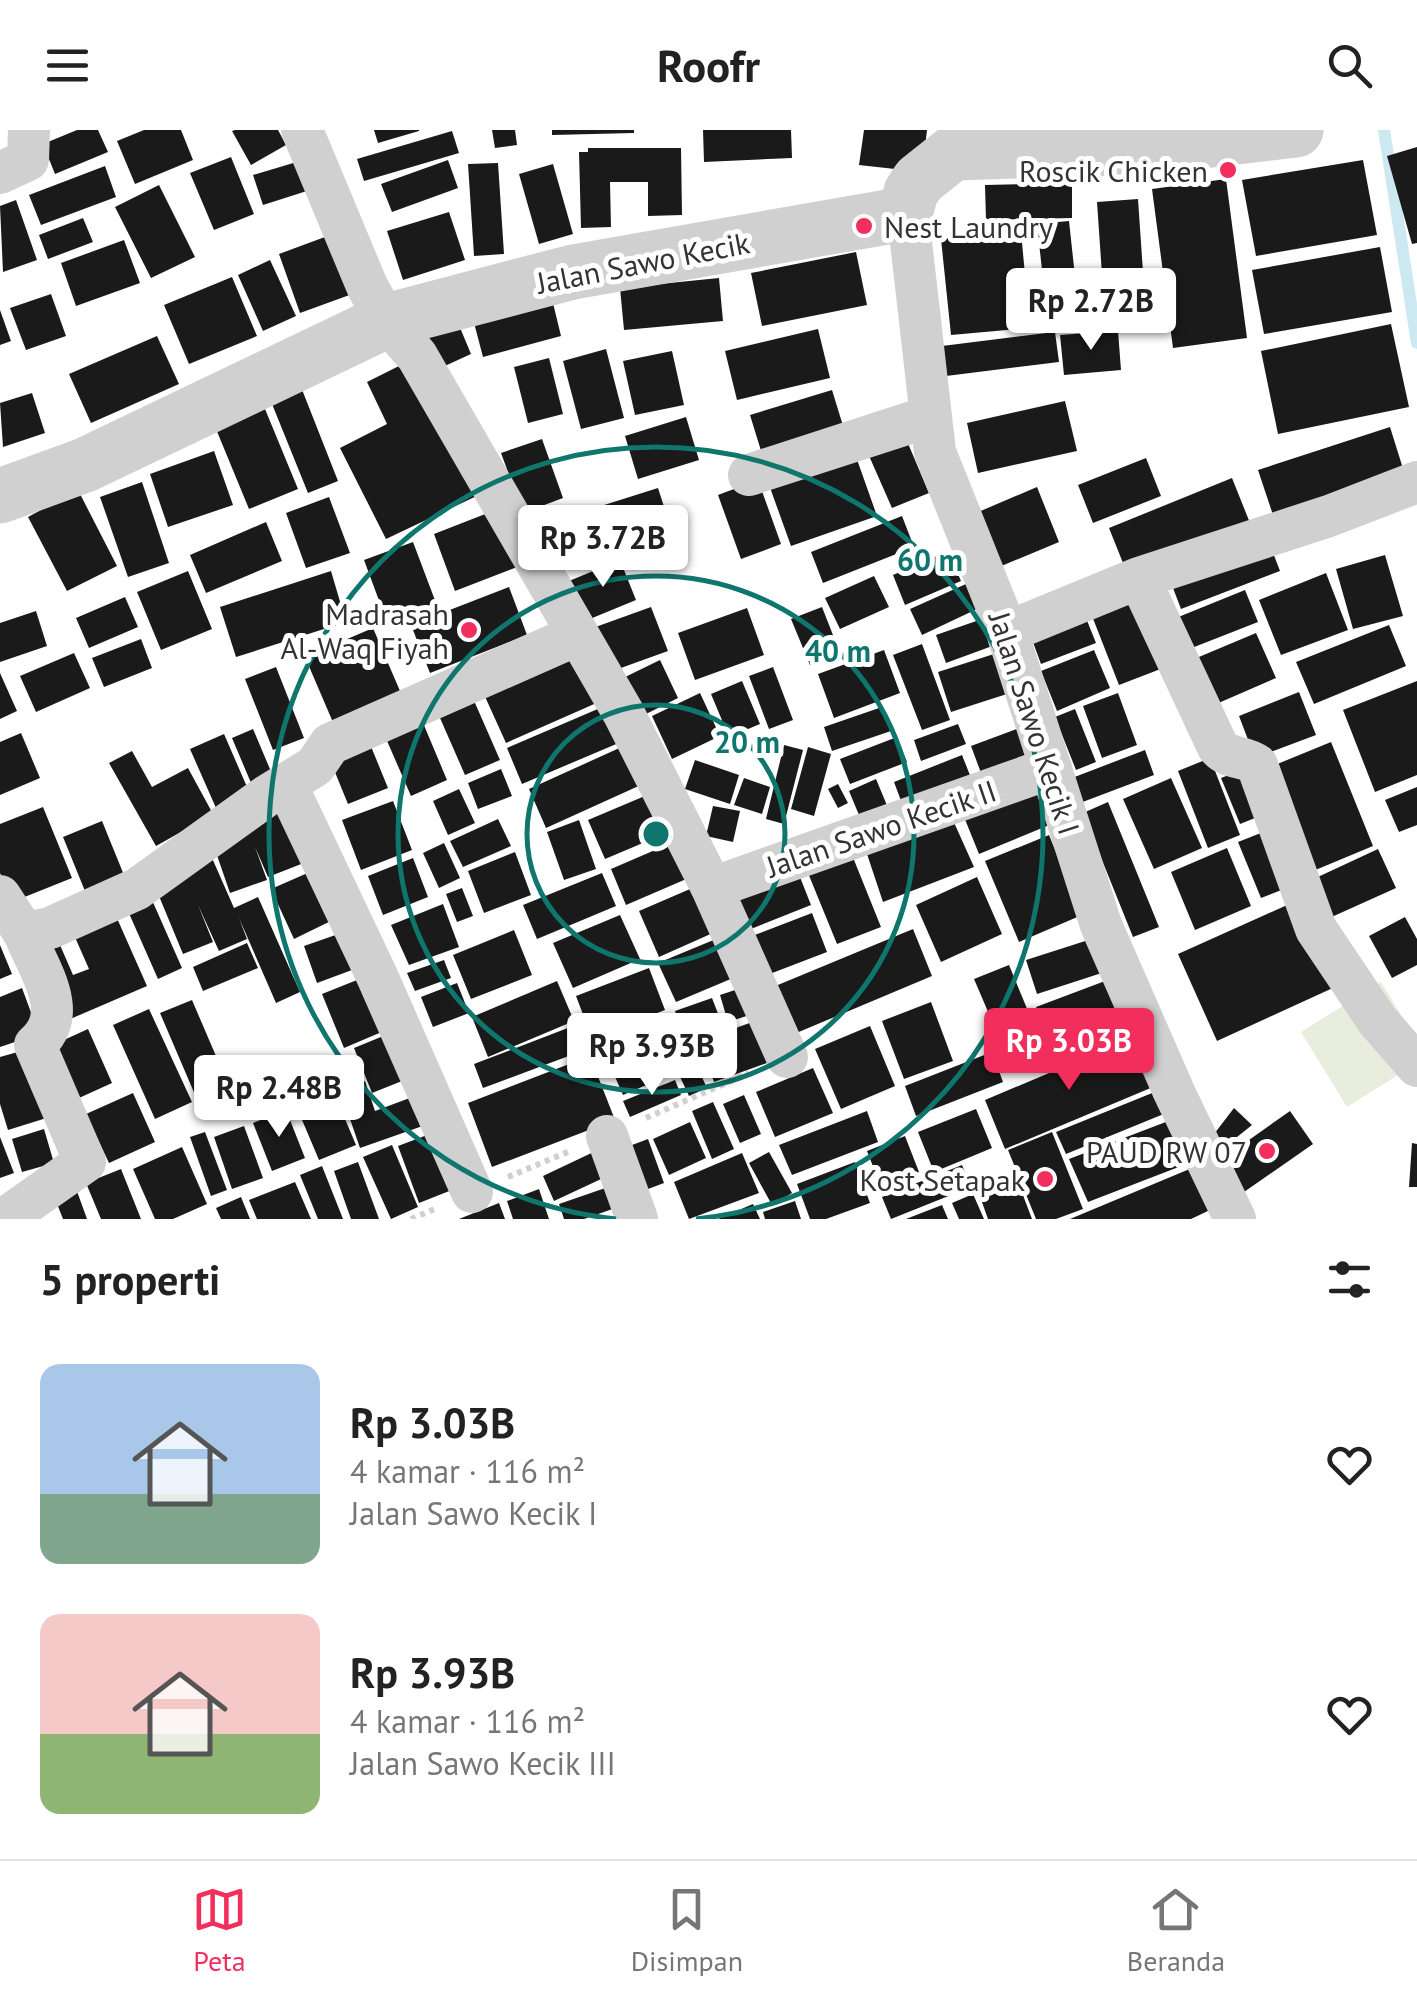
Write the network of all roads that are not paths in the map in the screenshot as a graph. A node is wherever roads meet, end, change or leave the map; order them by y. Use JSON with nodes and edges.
{"nodes":[{"id":1,"x":29,"y":130,"type":"edge"},
{"id":2,"x":302,"y":130,"type":"edge"},
{"id":3,"x":1296,"y":130,"type":"edge"},
{"id":4,"x":948,"y":142,"type":"edge"},
{"id":5,"x":0,"y":173,"type":"edge"},
{"id":6,"x":907,"y":207,"type":"junction"},
{"id":7,"x":386,"y":320,"type":"junction"},
{"id":8,"x":931,"y":416,"type":"junction"},
{"id":9,"x":749,"y":475,"type":"dead end"},
{"id":10,"x":1417,"y":482,"type":"edge"},
{"id":11,"x":0,"y":496,"type":"edge"},
{"id":12,"x":1140,"y":578,"type":"junction"},
{"id":13,"x":1007,"y":632,"type":"junction"},
{"id":14,"x":578,"y":635,"type":"junction"},
{"id":15,"x":1051,"y":768,"type":"junction"},
{"id":16,"x":286,"y":784,"type":"junction"},
{"id":17,"x":712,"y":888,"type":"junction"},
{"id":18,"x":0,"y":896,"type":"edge"},
{"id":19,"x":24,"y":933,"type":"junction"},
{"id":20,"x":787,"y":1057,"type":"dead end"},
{"id":21,"x":1417,"y":1066,"type":"edge"},
{"id":22,"x":607,"y":1136,"type":"dead end"},
{"id":23,"x":472,"y":1192,"type":"dead end"},
{"id":24,"x":1222,"y":1215,"type":"edge"},
{"id":25,"x":4,"y":1219,"type":"edge"},
{"id":26,"x":637,"y":1219,"type":"edge"}],
"edges":[{"from":1,"to":5,"type":"street"},
{"from":2,"to":7,"type":"street"},
{"from":3,"to":4,"type":"street"},
{"from":4,"to":6,"type":"street"},
{"from":6,"to":7,"type":"street","name":"Jalan Sawo Kecik"},
{"from":6,"to":8,"type":"street","name":"Jalan Sawo Kecik I"},
{"from":7,"to":11,"type":"street","name":"Jalan Sawo Kecik"},
{"from":7,"to":14,"type":"street"},
{"from":8,"to":9,"type":"street"},
{"from":8,"to":13,"type":"street","name":"Jalan Sawo Kecik I"},
{"from":10,"to":12,"type":"street"},
{"from":12,"to":13,"type":"street"},
{"from":12,"to":21,"type":"street"},
{"from":13,"to":15,"type":"street","name":"Jalan Sawo Kecik I"},
{"from":14,"to":16,"type":"street"},
{"from":14,"to":17,"type":"street"},
{"from":15,"to":17,"type":"street","name":"Jalan Sawo Kecik II"},
{"from":15,"to":24,"type":"street","name":"Jalan Sawo Kecik I"},
{"from":16,"to":19,"type":"street"},
{"from":16,"to":23,"type":"street"},
{"from":17,"to":20,"type":"street"},
{"from":18,"to":19,"type":"street"},
{"from":19,"to":25,"type":"street"},
{"from":22,"to":26,"type":"street"}]}
